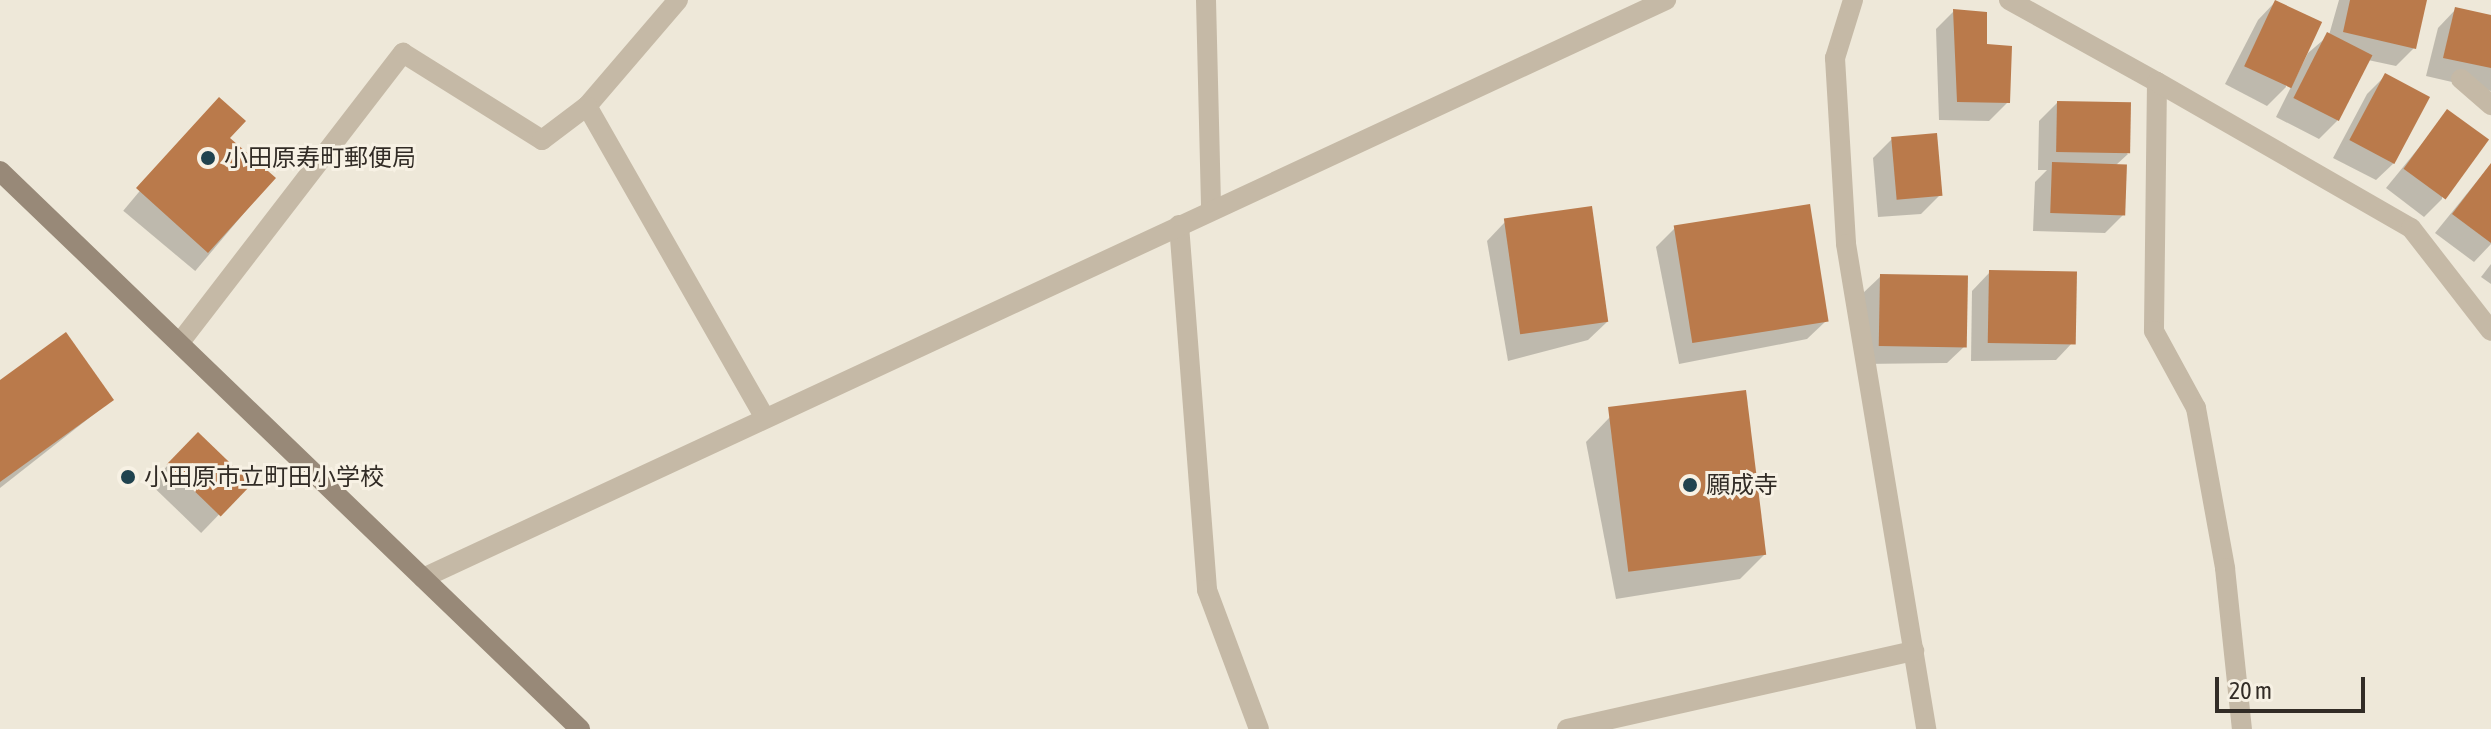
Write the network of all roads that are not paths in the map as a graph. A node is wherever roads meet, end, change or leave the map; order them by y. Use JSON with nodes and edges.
{"nodes":[{"id":1,"x":678,"y":0,"type":"edge"},
{"id":2,"x":1206,"y":0,"type":"edge"},
{"id":3,"x":1666,"y":0,"type":"edge"},
{"id":4,"x":1853,"y":0,"type":"edge"},
{"id":5,"x":2009,"y":0,"type":"edge"},
{"id":6,"x":2461,"y":79,"type":"dead end"},
{"id":7,"x":2157,"y":82,"type":"junction"},
{"id":8,"x":2491,"y":105,"type":"edge"},
{"id":9,"x":587,"y":106,"type":"junction"},
{"id":10,"x":0,"y":171,"type":"edge"},
{"id":11,"x":1211,"y":207,"type":"junction"},
{"id":12,"x":1179,"y":225,"type":"junction"},
{"id":13,"x":2491,"y":331,"type":"edge"},
{"id":14,"x":181,"y":341,"type":"junction"},
{"id":15,"x":763,"y":415,"type":"junction"},
{"id":16,"x":423,"y":578,"type":"junction"},
{"id":17,"x":1914,"y":651,"type":"junction"},
{"id":18,"x":580,"y":729,"type":"edge"},
{"id":19,"x":1257,"y":729,"type":"edge"},
{"id":20,"x":1567,"y":729,"type":"edge"},
{"id":21,"x":1926,"y":729,"type":"edge"},
{"id":22,"x":2242,"y":729,"type":"edge"}],
"edges":[{"from":1,"to":9,"type":"street"},
{"from":2,"to":11,"type":"street"},
{"from":3,"to":11,"type":"street"},
{"from":4,"to":17,"type":"street"},
{"from":5,"to":7,"type":"street"},
{"from":6,"to":8,"type":"street"},
{"from":7,"to":13,"type":"street"},
{"from":7,"to":22,"type":"street"},
{"from":9,"to":14,"type":"street"},
{"from":9,"to":15,"type":"street"},
{"from":10,"to":14,"type":"street"},
{"from":11,"to":12,"type":"street"},
{"from":12,"to":15,"type":"street"},
{"from":12,"to":19,"type":"street"},
{"from":14,"to":16,"type":"street"},
{"from":15,"to":16,"type":"street"},
{"from":16,"to":18,"type":"street"},
{"from":17,"to":20,"type":"street"},
{"from":17,"to":21,"type":"street"}]}
